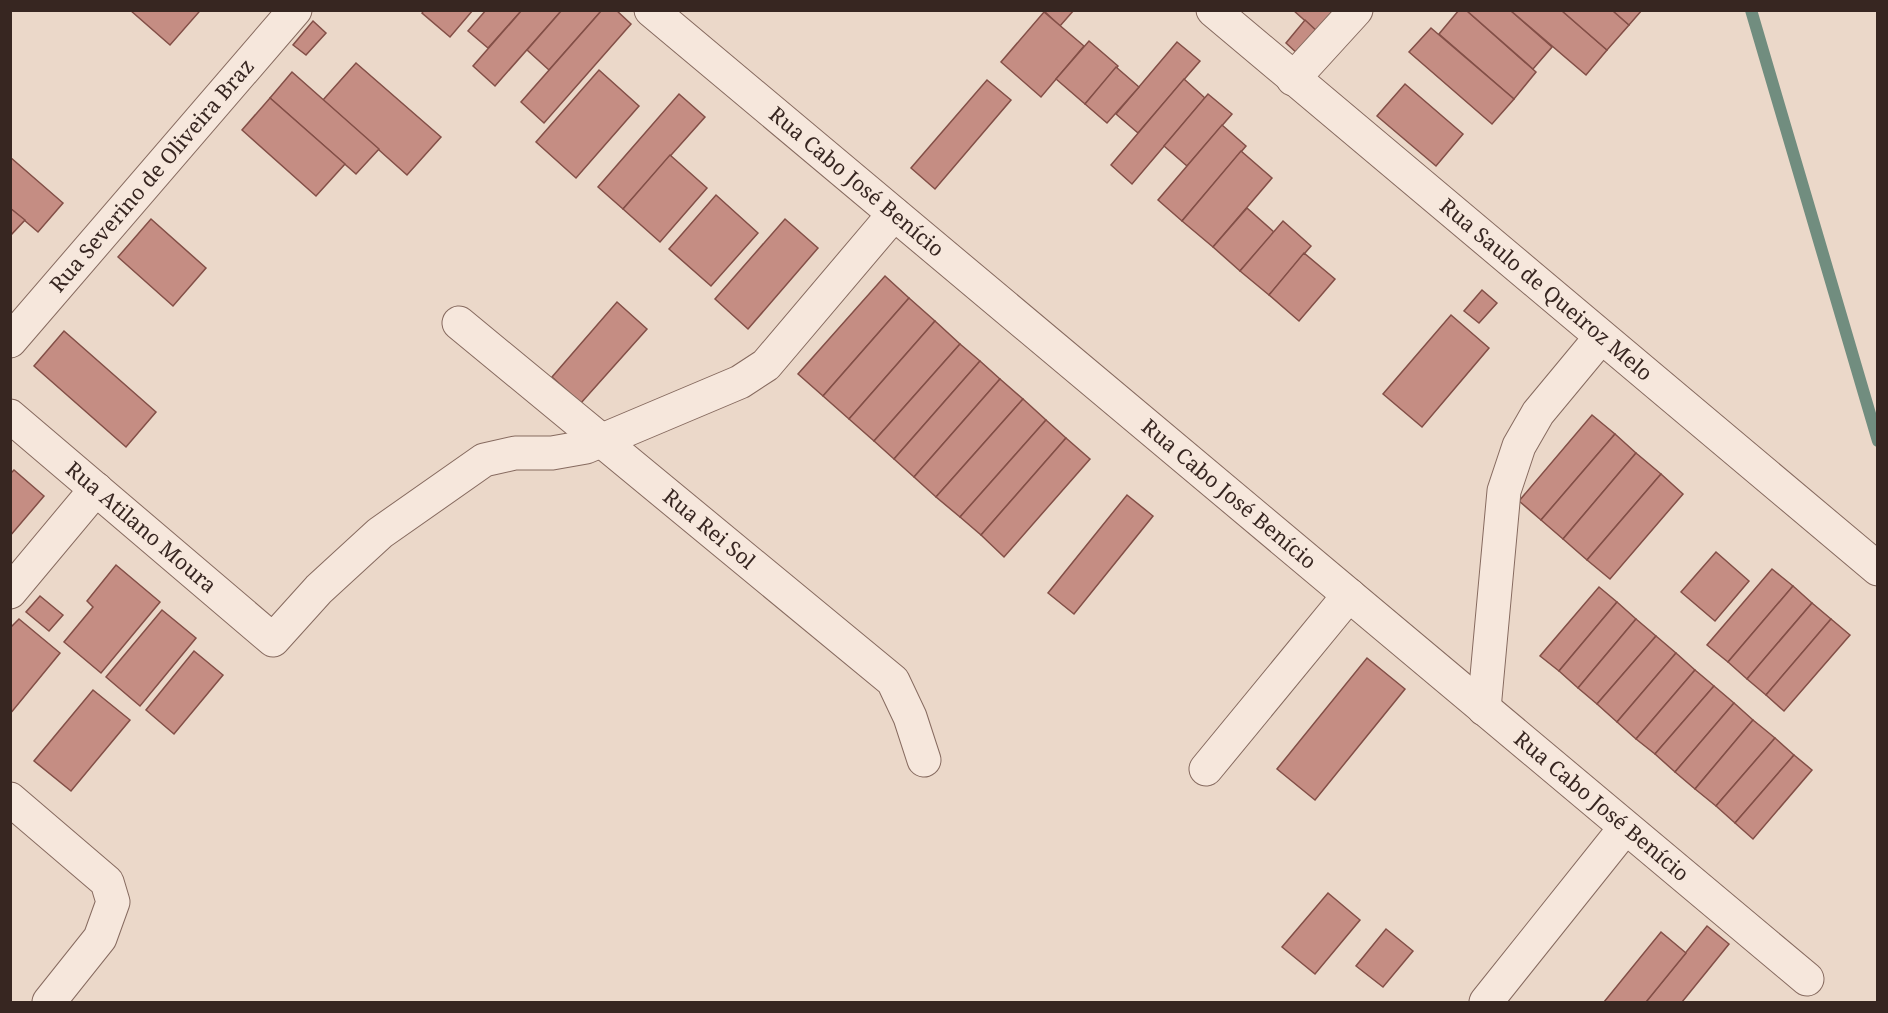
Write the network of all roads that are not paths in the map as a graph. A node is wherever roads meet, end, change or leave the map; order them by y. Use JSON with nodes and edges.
{"nodes":[{"id":1,"x":295,"y":10,"type":"edge"},
{"id":2,"x":651,"y":10,"type":"edge"},
{"id":3,"x":1213,"y":10,"type":"edge"},
{"id":4,"x":1356,"y":10,"type":"edge"},
{"id":5,"x":1293,"y":78,"type":"junction"},
{"id":6,"x":894,"y":214,"type":"junction"},
{"id":7,"x":459,"y":323,"type":"dead end"},
{"id":8,"x":1601,"y":337,"type":"junction"},
{"id":9,"x":10,"y":342,"type":"edge"},
{"id":10,"x":10,"y":416,"type":"edge"},
{"id":11,"x":603,"y":441,"type":"junction"},
{"id":12,"x":96,"y":489,"type":"junction"},
{"id":13,"x":1878,"y":569,"type":"edge"},
{"id":14,"x":10,"y":592,"type":"edge"},
{"id":15,"x":1349,"y":595,"type":"junction"},
{"id":16,"x":1484,"y":709,"type":"junction"},
{"id":17,"x":924,"y":760,"type":"dead end"},
{"id":18,"x":1206,"y":769,"type":"dead end"},
{"id":19,"x":10,"y":799,"type":"edge"},
{"id":20,"x":1625,"y":828,"type":"junction"},
{"id":21,"x":1807,"y":979,"type":"dead end"},
{"id":22,"x":50,"y":1002,"type":"edge"},
{"id":23,"x":1486,"y":1002,"type":"edge"}],
"edges":[{"from":1,"to":9,"type":"street","name":"Rua Severino de Oliveira Braz"},
{"from":2,"to":6,"type":"street","name":"Rua Cabo José Benício"},
{"from":3,"to":5,"type":"street","name":"Rua Saulo de Queiroz Melo"},
{"from":4,"to":5,"type":"street"},
{"from":5,"to":8,"type":"street","name":"Rua Saulo de Queiroz Melo"},
{"from":6,"to":11,"type":"street"},
{"from":6,"to":15,"type":"street","name":"Rua Cabo José Benício"},
{"from":7,"to":11,"type":"street","name":"Rua Rei Sol"},
{"from":8,"to":13,"type":"street","name":"Rua Saulo de Queiroz Melo"},
{"from":8,"to":16,"type":"street"},
{"from":10,"to":12,"type":"street","name":"Rua Atilano Moura"},
{"from":11,"to":12,"type":"street","name":"Rua Atilano Moura"},
{"from":11,"to":17,"type":"street","name":"Rua Rei Sol"},
{"from":12,"to":14,"type":"street"},
{"from":15,"to":16,"type":"street","name":"Rua Cabo José Benício"},
{"from":15,"to":18,"type":"street"},
{"from":16,"to":20,"type":"street","name":"Rua Cabo José Benício"},
{"from":19,"to":22,"type":"street"},
{"from":20,"to":21,"type":"street","name":"Rua Cabo José Benício"},
{"from":20,"to":23,"type":"street"}]}
